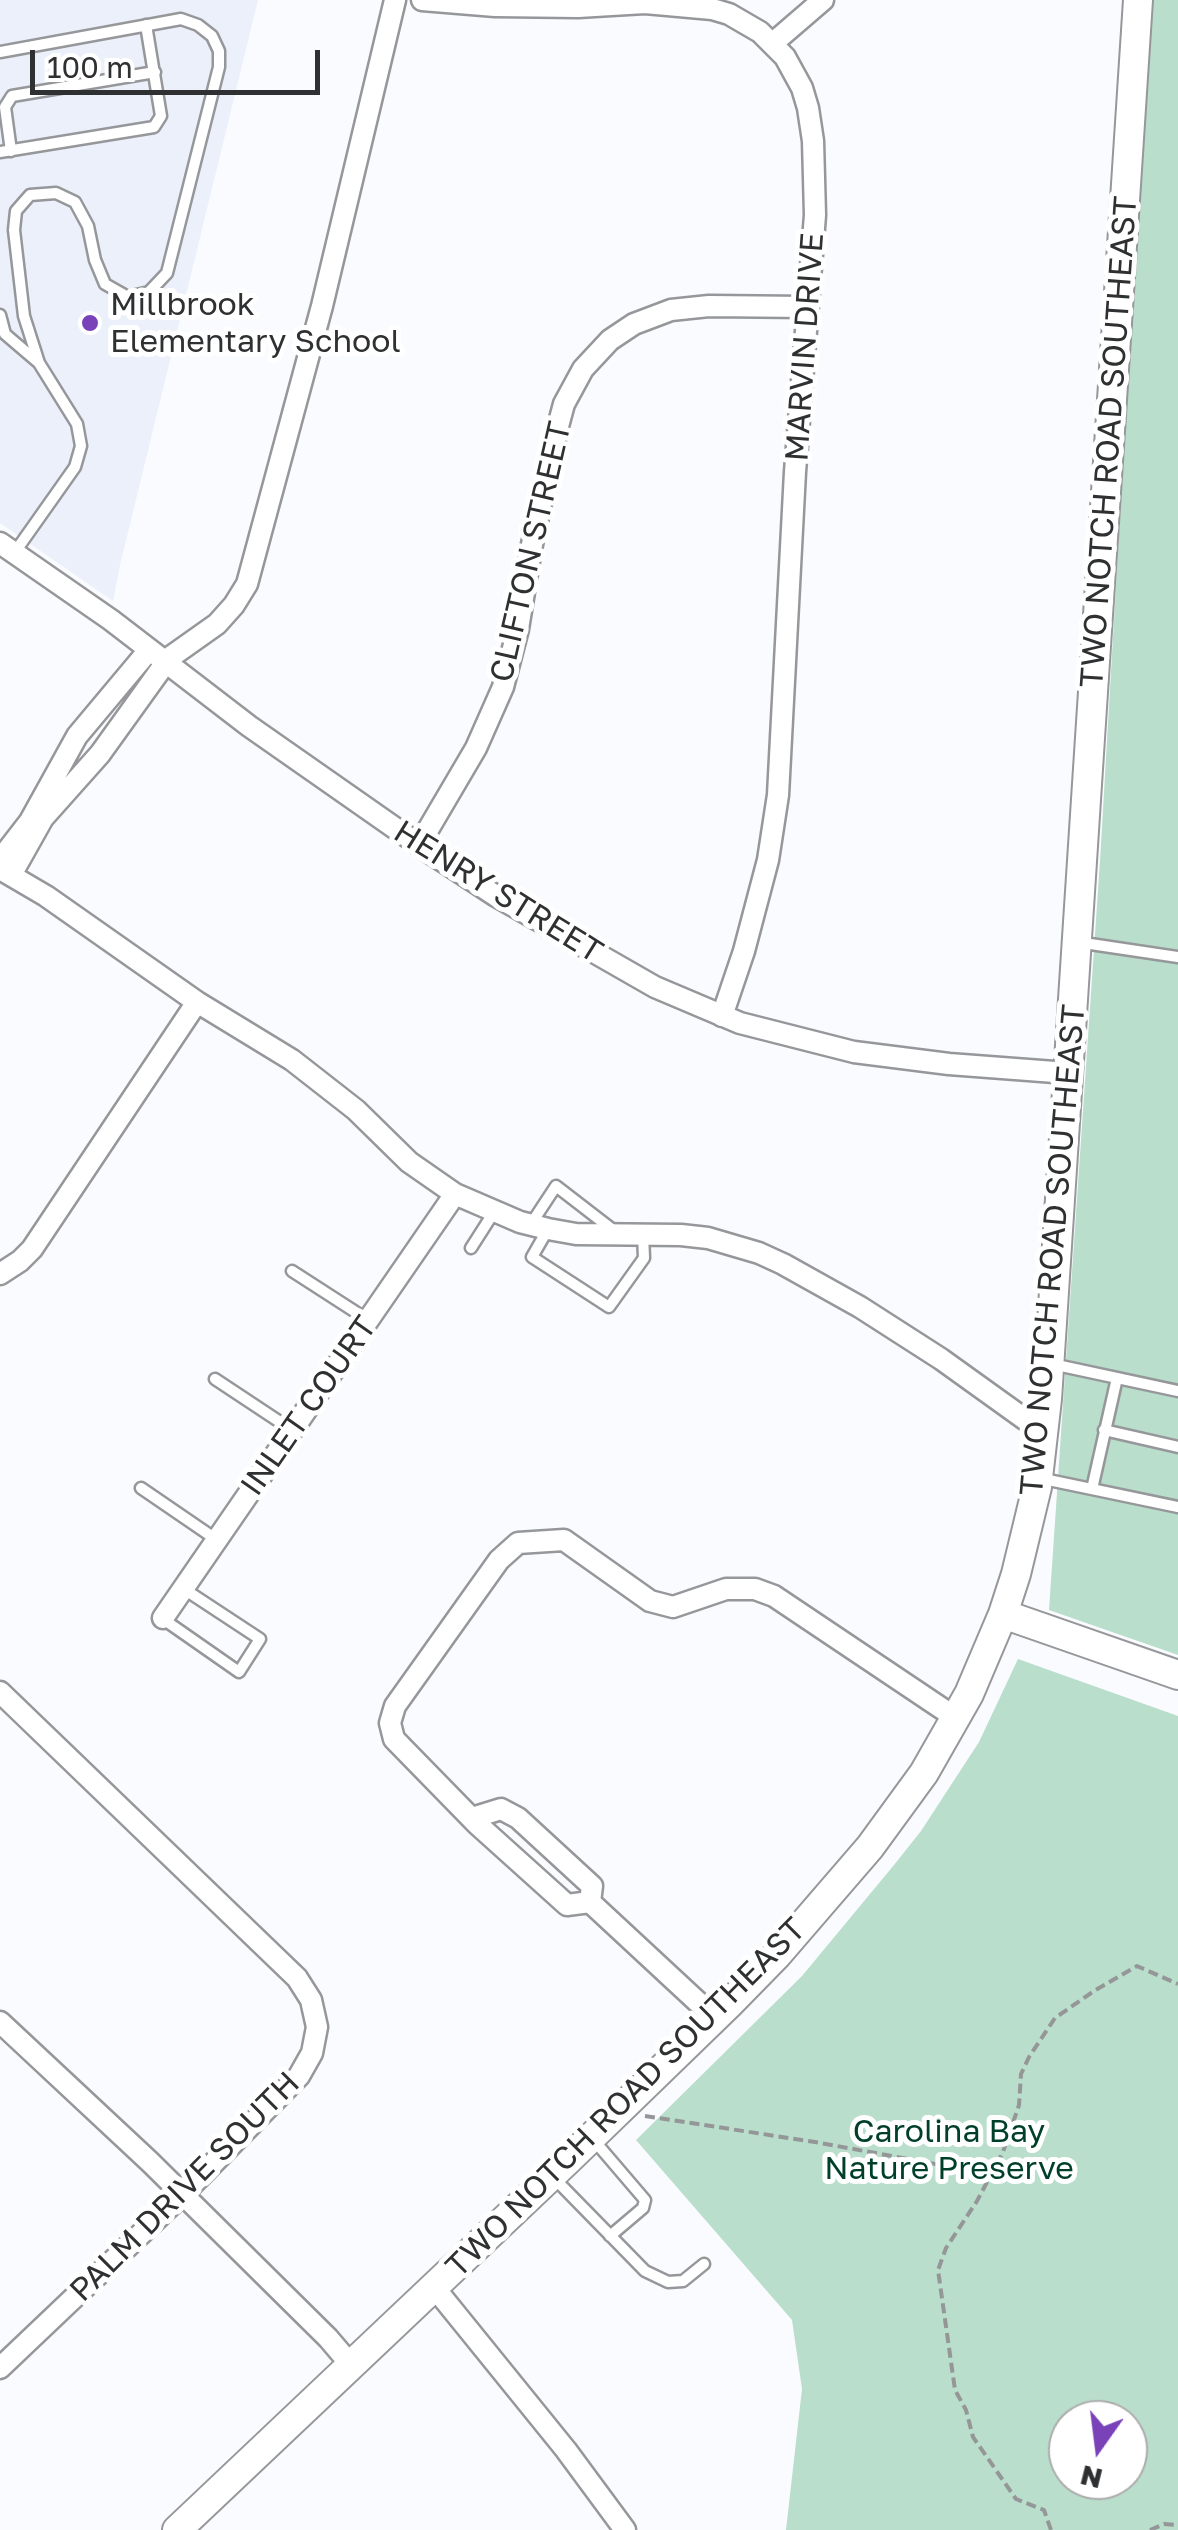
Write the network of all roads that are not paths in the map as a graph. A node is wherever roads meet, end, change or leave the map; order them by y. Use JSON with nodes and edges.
{"nodes":[{"id":1,"x":395,"y":0,"type":"edge"},
{"id":2,"x":422,"y":0,"type":"edge"},
{"id":3,"x":823,"y":0,"type":"edge"},
{"id":4,"x":1138,"y":0,"type":"edge"},
{"id":5,"x":146,"y":25,"type":"junction"},
{"id":6,"x":772,"y":43,"type":"junction"},
{"id":7,"x":0,"y":52,"type":"edge"},
{"id":8,"x":156,"y":72,"type":"junction"},
{"id":9,"x":6,"y":151,"type":"edge"},
{"id":10,"x":807,"y":307,"type":"junction"},
{"id":11,"x":0,"y":316,"type":"edge"},
{"id":12,"x":39,"y":363,"type":"junction"},
{"id":13,"x":7,"y":548,"type":"edge"},
{"id":14,"x":158,"y":656,"type":"junction"},
{"id":15,"x":419,"y":845,"type":"junction"},
{"id":16,"x":4,"y":868,"type":"edge"},
{"id":17,"x":1076,"y":942,"type":"junction"},
{"id":18,"x":1178,"y":956,"type":"edge"},
{"id":19,"x":197,"y":1002,"type":"junction"},
{"id":20,"x":722,"y":1016,"type":"junction"},
{"id":21,"x":1068,"y":1073,"type":"junction"},
{"id":22,"x":455,"y":1194,"type":"junction"},
{"id":23,"x":494,"y":1212,"type":"junction"},
{"id":24,"x":539,"y":1227,"type":"junction"},
{"id":25,"x":617,"y":1233,"type":"junction"},
{"id":26,"x":643,"y":1233,"type":"junction"},
{"id":27,"x":471,"y":1248,"type":"dead end"},
{"id":28,"x":292,"y":1271,"type":"dead end"},
{"id":29,"x":0,"y":1274,"type":"edge"},
{"id":30,"x":368,"y":1320,"type":"junction"},
{"id":31,"x":1050,"y":1363,"type":"junction"},
{"id":32,"x":1116,"y":1378,"type":"junction"},
{"id":33,"x":215,"y":1379,"type":"dead end"},
{"id":34,"x":1178,"y":1392,"type":"edge"},
{"id":35,"x":292,"y":1430,"type":"junction"},
{"id":36,"x":1104,"y":1430,"type":"junction"},
{"id":37,"x":1044,"y":1433,"type":"junction"},
{"id":38,"x":1178,"y":1447,"type":"edge"},
{"id":39,"x":1038,"y":1478,"type":"junction"},
{"id":40,"x":141,"y":1488,"type":"dead end"},
{"id":41,"x":1092,"y":1489,"type":"junction"},
{"id":42,"x":1178,"y":1507,"type":"edge"},
{"id":43,"x":217,"y":1540,"type":"junction"},
{"id":44,"x":184,"y":1588,"type":"junction"},
{"id":45,"x":1003,"y":1614,"type":"junction"},
{"id":46,"x":162,"y":1618,"type":"joint"},
{"id":47,"x":1178,"y":1675,"type":"edge"},
{"id":48,"x":0,"y":1692,"type":"edge"},
{"id":49,"x":956,"y":1718,"type":"junction"},
{"id":50,"x":472,"y":1818,"type":"junction"},
{"id":51,"x":590,"y":1902,"type":"junction"},
{"id":52,"x":715,"y":2018,"type":"junction"},
{"id":53,"x":2,"y":2029,"type":"edge"},
{"id":54,"x":592,"y":2137,"type":"junction"},
{"id":55,"x":551,"y":2176,"type":"junction"},
{"id":56,"x":183,"y":2194,"type":"junction"},
{"id":57,"x":610,"y":2236,"type":"junction"},
{"id":58,"x":704,"y":2264,"type":"dead end"},
{"id":59,"x":434,"y":2286,"type":"junction"},
{"id":60,"x":351,"y":2365,"type":"junction"},
{"id":61,"x":0,"y":2368,"type":"edge"},
{"id":62,"x":177,"y":2530,"type":"edge"},
{"id":63,"x":624,"y":2530,"type":"edge"}],
"edges":[{"from":1,"to":14,"type":"street"},
{"from":2,"to":6,"type":"street","name":"MARVIN DRIVE"},
{"from":3,"to":6,"type":"street"},
{"from":4,"to":17,"type":"street","name":"TWO NOTCH ROAD SOUTHEAST"},
{"from":5,"to":7,"type":"lane"},
{"from":5,"to":8,"type":"lane"},
{"from":5,"to":12,"type":"lane"},
{"from":6,"to":10,"type":"street","name":"MARVIN DRIVE"},
{"from":8,"to":9,"type":"lane"},
{"from":8,"to":9,"type":"lane"},
{"from":10,"to":15,"type":"street","name":"CLIFTON STREET"},
{"from":10,"to":20,"type":"street","name":"MARVIN DRIVE"},
{"from":11,"to":12,"type":"lane"},
{"from":12,"to":13,"type":"lane"},
{"from":13,"to":14,"type":"street","name":"HENRY STREET"},
{"from":14,"to":15,"type":"street","name":"HENRY STREET"},
{"from":14,"to":16,"type":"street"},
{"from":14,"to":16,"type":"street"},
{"from":15,"to":20,"type":"street","name":"HENRY STREET"},
{"from":16,"to":19,"type":"street"},
{"from":17,"to":18,"type":"lane"},
{"from":17,"to":21,"type":"street","name":"TWO NOTCH ROAD SOUTHEAST"},
{"from":19,"to":22,"type":"street"},
{"from":19,"to":29,"type":"street"},
{"from":20,"to":21,"type":"street","name":"HENRY STREET"},
{"from":21,"to":31,"type":"street","name":"TWO NOTCH ROAD SOUTHEAST"},
{"from":22,"to":23,"type":"street"},
{"from":22,"to":30,"type":"street","name":"INLET COURT"},
{"from":23,"to":24,"type":"street"},
{"from":23,"to":27,"type":"lane"},
{"from":24,"to":25,"type":"street"},
{"from":24,"to":25,"type":"lane"},
{"from":24,"to":26,"type":"lane"},
{"from":25,"to":26,"type":"street"},
{"from":26,"to":37,"type":"street"},
{"from":28,"to":30,"type":"lane"},
{"from":30,"to":35,"type":"street","name":"INLET COURT"},
{"from":31,"to":32,"type":"lane"},
{"from":31,"to":37,"type":"street","name":"TWO NOTCH ROAD SOUTHEAST"},
{"from":32,"to":34,"type":"lane"},
{"from":32,"to":36,"type":"lane"},
{"from":33,"to":35,"type":"lane"},
{"from":35,"to":43,"type":"street","name":"INLET COURT"},
{"from":36,"to":38,"type":"lane"},
{"from":36,"to":41,"type":"lane"},
{"from":37,"to":39,"type":"street","name":"TWO NOTCH ROAD SOUTHEAST"},
{"from":39,"to":41,"type":"lane"},
{"from":39,"to":45,"type":"street","name":"TWO NOTCH ROAD SOUTHEAST"},
{"from":40,"to":43,"type":"lane"},
{"from":41,"to":42,"type":"lane"},
{"from":43,"to":44,"type":"street","name":"INLET COURT"},
{"from":44,"to":46,"type":"street","name":"INLET COURT"},
{"from":44,"to":46,"type":"lane"},
{"from":45,"to":47,"type":"street"},
{"from":45,"to":49,"type":"street","name":"TWO NOTCH ROAD SOUTHEAST"},
{"from":48,"to":56,"type":"street","name":"PALM DRIVE SOUTH"},
{"from":49,"to":50,"type":"street"},
{"from":49,"to":52,"type":"street","name":"TWO NOTCH ROAD SOUTHEAST"},
{"from":50,"to":51,"type":"street"},
{"from":50,"to":51,"type":"street"},
{"from":51,"to":52,"type":"street"},
{"from":52,"to":54,"type":"street","name":"TWO NOTCH ROAD SOUTHEAST"},
{"from":53,"to":56,"type":"street"},
{"from":54,"to":55,"type":"street","name":"TWO NOTCH ROAD SOUTHEAST"},
{"from":54,"to":57,"type":"lane"},
{"from":55,"to":57,"type":"lane"},
{"from":55,"to":59,"type":"street","name":"TWO NOTCH ROAD SOUTHEAST"},
{"from":56,"to":60,"type":"street"},
{"from":56,"to":61,"type":"street","name":"PALM DRIVE SOUTH"},
{"from":57,"to":58,"type":"lane"},
{"from":59,"to":60,"type":"street","name":"TWO NOTCH ROAD SOUTHEAST"},
{"from":59,"to":63,"type":"street"},
{"from":60,"to":62,"type":"street","name":"TWO NOTCH ROAD SOUTHEAST"}]}
